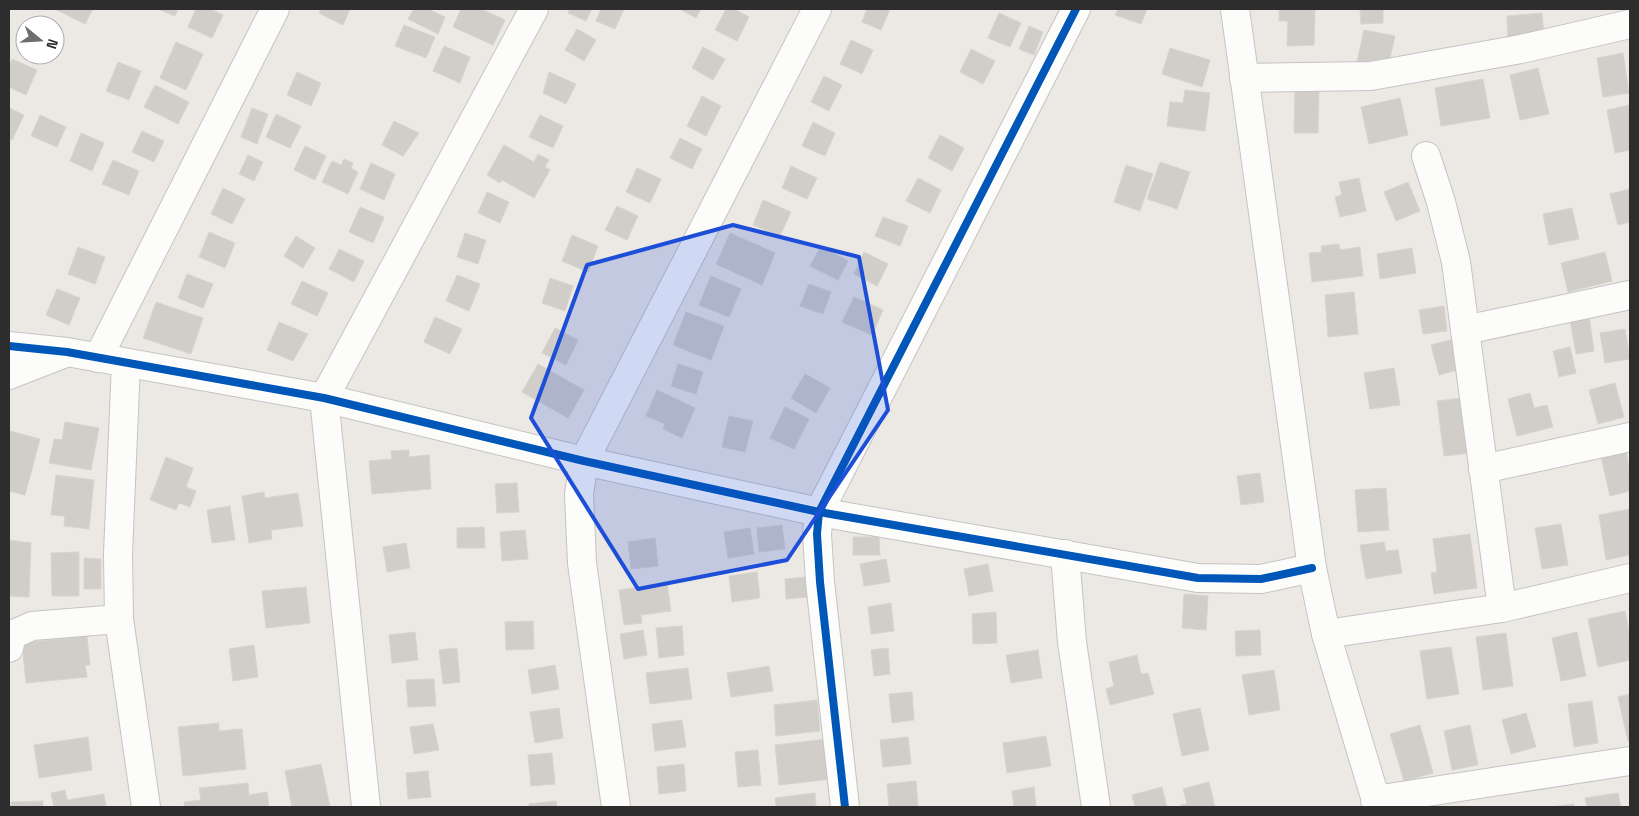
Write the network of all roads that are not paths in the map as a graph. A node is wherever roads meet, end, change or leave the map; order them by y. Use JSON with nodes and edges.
{"nodes":[{"id":1,"x":275,"y":9,"type":"edge"},
{"id":2,"x":534,"y":9,"type":"edge"},
{"id":3,"x":817,"y":9,"type":"edge"},
{"id":4,"x":1076,"y":9,"type":"edge"},
{"id":5,"x":1235,"y":9,"type":"edge"},
{"id":6,"x":1630,"y":24,"type":"edge"},
{"id":7,"x":1244,"y":78,"type":"junction"},
{"id":8,"x":1426,"y":156,"type":"dead end"},
{"id":9,"x":1630,"y":295,"type":"edge"},
{"id":10,"x":1465,"y":330,"type":"junction"},
{"id":11,"x":9,"y":346,"type":"edge"},
{"id":12,"x":67,"y":352,"type":"junction"},
{"id":13,"x":98,"y":358,"type":"junction"},
{"id":14,"x":126,"y":363,"type":"junction"},
{"id":15,"x":9,"y":375,"type":"edge"},
{"id":16,"x":324,"y":398,"type":"junction"},
{"id":17,"x":1630,"y":437,"type":"edge"},
{"id":18,"x":584,"y":461,"type":"junction"},
{"id":19,"x":1484,"y":468,"type":"junction"},
{"id":20,"x":819,"y":512,"type":"junction"},
{"id":21,"x":1065,"y":554,"type":"junction"},
{"id":22,"x":1312,"y":568,"type":"junction"},
{"id":23,"x":1630,"y":578,"type":"edge"},
{"id":24,"x":1502,"y":608,"type":"junction"},
{"id":25,"x":119,"y":620,"type":"junction"},
{"id":26,"x":1326,"y":634,"type":"junction"},
{"id":27,"x":9,"y":648,"type":"edge"},
{"id":28,"x":1630,"y":760,"type":"edge"},
{"id":29,"x":1377,"y":804,"type":"edge"},
{"id":30,"x":146,"y":807,"type":"edge"},
{"id":31,"x":366,"y":807,"type":"edge"},
{"id":32,"x":616,"y":807,"type":"edge"},
{"id":33,"x":845,"y":807,"type":"edge"},
{"id":34,"x":1096,"y":807,"type":"edge"}],
"edges":[{"from":1,"to":13,"type":"street"},
{"from":2,"to":16,"type":"street"},
{"from":3,"to":18,"type":"street"},
{"from":4,"to":20,"type":"street"},
{"from":5,"to":7,"type":"street"},
{"from":6,"to":7,"type":"street"},
{"from":7,"to":22,"type":"street"},
{"from":8,"to":10,"type":"street"},
{"from":9,"to":10,"type":"street"},
{"from":10,"to":19,"type":"street"},
{"from":11,"to":12,"type":"street"},
{"from":12,"to":13,"type":"street"},
{"from":12,"to":15,"type":"street"},
{"from":13,"to":14,"type":"street"},
{"from":14,"to":16,"type":"street"},
{"from":14,"to":25,"type":"street"},
{"from":16,"to":18,"type":"street"},
{"from":16,"to":31,"type":"street"},
{"from":17,"to":19,"type":"street"},
{"from":18,"to":20,"type":"street"},
{"from":18,"to":32,"type":"street"},
{"from":19,"to":24,"type":"street"},
{"from":20,"to":21,"type":"street"},
{"from":20,"to":33,"type":"street"},
{"from":21,"to":22,"type":"street"},
{"from":21,"to":34,"type":"street"},
{"from":22,"to":26,"type":"street"},
{"from":23,"to":24,"type":"street"},
{"from":24,"to":26,"type":"street"},
{"from":25,"to":27,"type":"street"},
{"from":25,"to":30,"type":"street"},
{"from":26,"to":29,"type":"street"},
{"from":28,"to":29,"type":"street"}]}
